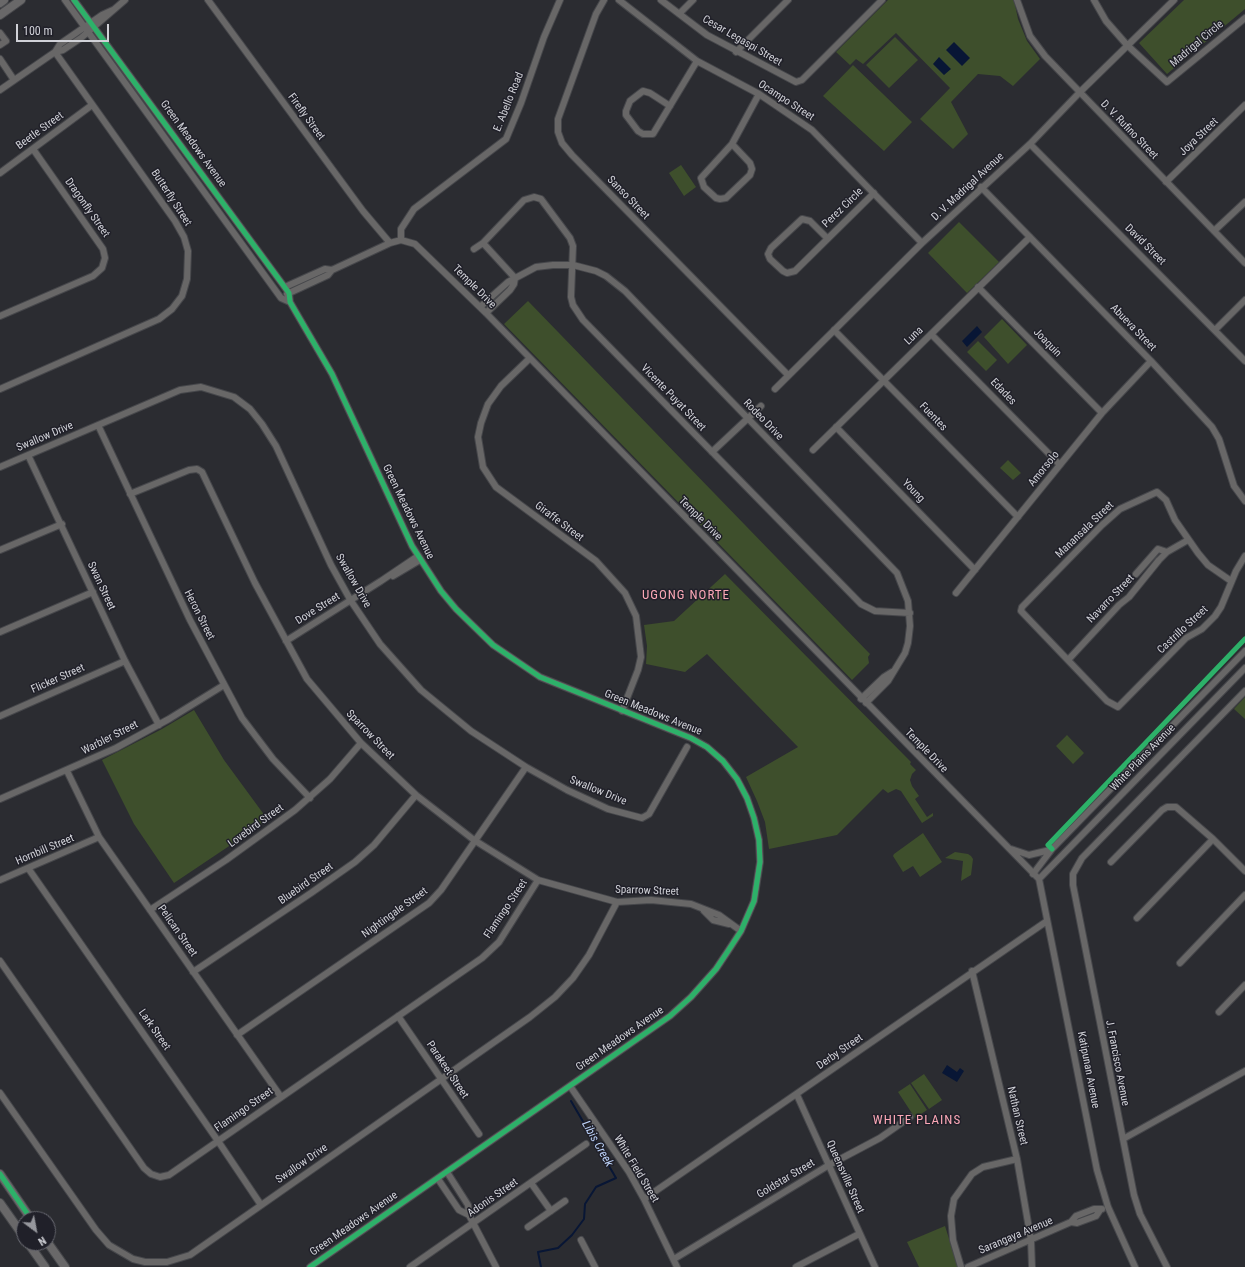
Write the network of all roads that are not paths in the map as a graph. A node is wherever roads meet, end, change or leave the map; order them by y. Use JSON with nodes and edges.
{"nodes":[{"id":1,"x":4,"y":0,"type":"edge"},
{"id":2,"x":21,"y":0,"type":"edge"},
{"id":3,"x":65,"y":0,"type":"edge"},
{"id":4,"x":74,"y":0,"type":"edge"},
{"id":5,"x":125,"y":0,"type":"edge"},
{"id":6,"x":208,"y":0,"type":"edge"},
{"id":7,"x":560,"y":0,"type":"edge"},
{"id":8,"x":604,"y":0,"type":"edge"},
{"id":9,"x":619,"y":0,"type":"edge"},
{"id":10,"x":661,"y":0,"type":"edge"},
{"id":11,"x":693,"y":0,"type":"edge"},
{"id":12,"x":788,"y":0,"type":"edge"},
{"id":13,"x":882,"y":0,"type":"edge"},
{"id":14,"x":1017,"y":0,"type":"edge"},
{"id":15,"x":1094,"y":0,"type":"edge"},
{"id":16,"x":1174,"y":0,"type":"edge"},
{"id":17,"x":0,"y":3,"type":"edge"},
{"id":18,"x":678,"y":14,"type":"junction"},
{"id":19,"x":0,"y":15,"type":"edge"},
{"id":20,"x":1245,"y":18,"type":"edge"},
{"id":21,"x":90,"y":28,"type":"junction"},
{"id":22,"x":0,"y":33,"type":"edge"},
{"id":23,"x":0,"y":45,"type":"edge"},
{"id":24,"x":1127,"y":45,"type":"junction"},
{"id":25,"x":55,"y":52,"type":"junction"},
{"id":26,"x":736,"y":52,"type":"junction"},
{"id":27,"x":0,"y":60,"type":"edge"},
{"id":28,"x":697,"y":61,"type":"junction"},
{"id":29,"x":123,"y":67,"type":"junction"},
{"id":30,"x":116,"y":72,"type":"junction"},
{"id":31,"x":14,"y":80,"type":"junction"},
{"id":32,"x":0,"y":90,"type":"edge"},
{"id":33,"x":1079,"y":93,"type":"junction"},
{"id":34,"x":758,"y":94,"type":"junction"},
{"id":35,"x":92,"y":105,"type":"junction"},
{"id":36,"x":670,"y":106,"type":"junction"},
{"id":37,"x":1245,"y":106,"type":"edge"},
{"id":38,"x":732,"y":144,"type":"junction"},
{"id":39,"x":1030,"y":144,"type":"junction"},
{"id":40,"x":32,"y":150,"type":"junction"},
{"id":41,"x":197,"y":167,"type":"junction"},
{"id":42,"x":190,"y":172,"type":"junction"},
{"id":43,"x":0,"y":173,"type":"edge"},
{"id":44,"x":1166,"y":182,"type":"junction"},
{"id":45,"x":981,"y":188,"type":"junction"},
{"id":46,"x":213,"y":189,"type":"junction"},
{"id":47,"x":874,"y":193,"type":"junction"},
{"id":48,"x":205,"y":194,"type":"junction"},
{"id":49,"x":1245,"y":202,"type":"edge"},
{"id":50,"x":1214,"y":231,"type":"junction"},
{"id":51,"x":1030,"y":237,"type":"junction"},
{"id":52,"x":827,"y":238,"type":"junction"},
{"id":53,"x":401,"y":240,"type":"junction"},
{"id":54,"x":252,"y":242,"type":"junction"},
{"id":55,"x":390,"y":243,"type":"junction"},
{"id":56,"x":483,"y":243,"type":"junction"},
{"id":57,"x":922,"y":243,"type":"junction"},
{"id":58,"x":244,"y":247,"type":"junction"},
{"id":59,"x":474,"y":249,"type":"dead end"},
{"id":60,"x":1245,"y":263,"type":"edge"},
{"id":61,"x":573,"y":265,"type":"junction"},
{"id":62,"x":332,"y":270,"type":"junction"},
{"id":63,"x":515,"y":278,"type":"junction"},
{"id":64,"x":285,"y":287,"type":"junction"},
{"id":65,"x":978,"y":287,"type":"junction"},
{"id":66,"x":289,"y":293,"type":"junction"},
{"id":67,"x":281,"y":298,"type":"junction"},
{"id":68,"x":1245,"y":300,"type":"edge"},
{"id":69,"x":290,"y":302,"type":"junction"},
{"id":70,"x":480,"y":307,"type":"junction"},
{"id":71,"x":486,"y":313,"type":"junction"},
{"id":72,"x":0,"y":316,"type":"edge"},
{"id":73,"x":834,"y":330,"type":"junction"},
{"id":74,"x":1215,"y":330,"type":"junction"},
{"id":75,"x":931,"y":334,"type":"junction"},
{"id":76,"x":529,"y":359,"type":"junction"},
{"id":77,"x":1151,"y":361,"type":"junction"},
{"id":78,"x":1245,"y":361,"type":"edge"},
{"id":79,"x":788,"y":375,"type":"junction"},
{"id":80,"x":883,"y":380,"type":"junction"},
{"id":81,"x":0,"y":389,"type":"edge"},
{"id":82,"x":775,"y":389,"type":"dead end"},
{"id":83,"x":761,"y":406,"type":"dead end"},
{"id":84,"x":1102,"y":413,"type":"junction"},
{"id":85,"x":747,"y":419,"type":"junction"},
{"id":86,"x":98,"y":425,"type":"junction"},
{"id":87,"x":836,"y":427,"type":"junction"},
{"id":88,"x":813,"y":450,"type":"dead end"},
{"id":89,"x":712,"y":452,"type":"junction"},
{"id":90,"x":28,"y":455,"type":"junction"},
{"id":91,"x":1060,"y":465,"type":"junction"},
{"id":92,"x":0,"y":467,"type":"edge"},
{"id":93,"x":130,"y":494,"type":"junction"},
{"id":94,"x":1245,"y":501,"type":"edge"},
{"id":95,"x":1018,"y":517,"type":"junction"},
{"id":96,"x":62,"y":524,"type":"junction"},
{"id":97,"x":1188,"y":540,"type":"junction"},
{"id":98,"x":0,"y":550,"type":"edge"},
{"id":99,"x":1167,"y":552,"type":"junction"},
{"id":100,"x":1245,"y":556,"type":"edge"},
{"id":101,"x":419,"y":558,"type":"junction"},
{"id":102,"x":975,"y":570,"type":"junction"},
{"id":103,"x":1136,"y":574,"type":"dead end"},
{"id":104,"x":1231,"y":581,"type":"junction"},
{"id":105,"x":93,"y":592,"type":"junction"},
{"id":106,"x":956,"y":593,"type":"dead end"},
{"id":107,"x":351,"y":601,"type":"junction"},
{"id":108,"x":910,"y":613,"type":"junction"},
{"id":109,"x":0,"y":632,"type":"edge"},
{"id":110,"x":286,"y":641,"type":"junction"},
{"id":111,"x":1245,"y":651,"type":"edge"},
{"id":112,"x":1068,"y":660,"type":"junction"},
{"id":113,"x":125,"y":661,"type":"junction"},
{"id":114,"x":1245,"y":668,"type":"edge"},
{"id":115,"x":224,"y":684,"type":"junction"},
{"id":116,"x":1245,"y":691,"type":"edge"},
{"id":117,"x":864,"y":701,"type":"junction"},
{"id":118,"x":1192,"y":708,"type":"junction"},
{"id":119,"x":622,"y":711,"type":"junction"},
{"id":120,"x":1199,"y":715,"type":"junction"},
{"id":121,"x":0,"y":716,"type":"edge"},
{"id":122,"x":159,"y":725,"type":"junction"},
{"id":123,"x":361,"y":743,"type":"junction"},
{"id":124,"x":687,"y":747,"type":"dead end"},
{"id":125,"x":526,"y":767,"type":"junction"},
{"id":126,"x":67,"y":771,"type":"junction"},
{"id":127,"x":416,"y":795,"type":"junction"},
{"id":128,"x":310,"y":798,"type":"junction"},
{"id":129,"x":0,"y":799,"type":"edge"},
{"id":130,"x":99,"y":837,"type":"junction"},
{"id":131,"x":474,"y":840,"type":"junction"},
{"id":132,"x":1213,"y":840,"type":"junction"},
{"id":133,"x":1005,"y":846,"type":"junction"},
{"id":134,"x":1052,"y":849,"type":"junction"},
{"id":135,"x":1111,"y":862,"type":"dead end"},
{"id":136,"x":28,"y":868,"type":"junction"},
{"id":137,"x":1245,"y":871,"type":"edge"},
{"id":138,"x":1033,"y":874,"type":"junction"},
{"id":139,"x":1038,"y":879,"type":"junction"},
{"id":140,"x":0,"y":880,"type":"edge"},
{"id":141,"x":538,"y":880,"type":"junction"},
{"id":142,"x":1245,"y":895,"type":"edge"},
{"id":143,"x":617,"y":902,"type":"junction"},
{"id":144,"x":150,"y":910,"type":"junction"},
{"id":145,"x":1137,"y":918,"type":"dead end"},
{"id":146,"x":1047,"y":921,"type":"junction"},
{"id":147,"x":741,"y":931,"type":"junction"},
{"id":148,"x":0,"y":962,"type":"edge"},
{"id":149,"x":1180,"y":963,"type":"dead end"},
{"id":150,"x":972,"y":971,"type":"junction"},
{"id":151,"x":193,"y":972,"type":"junction"},
{"id":152,"x":1245,"y":985,"type":"edge"},
{"id":153,"x":1219,"y":1012,"type":"dead end"},
{"id":154,"x":398,"y":1016,"type":"junction"},
{"id":155,"x":237,"y":1035,"type":"junction"},
{"id":156,"x":1245,"y":1071,"type":"edge"},
{"id":157,"x":441,"y":1078,"type":"junction"},
{"id":158,"x":570,"y":1086,"type":"junction"},
{"id":159,"x":0,"y":1093,"type":"edge"},
{"id":160,"x":796,"y":1095,"type":"junction"},
{"id":161,"x":280,"y":1096,"type":"junction"},
{"id":162,"x":910,"y":1117,"type":"dead end"},
{"id":163,"x":479,"y":1134,"type":"dead end"},
{"id":164,"x":1123,"y":1139,"type":"junction"},
{"id":165,"x":218,"y":1141,"type":"junction"},
{"id":166,"x":586,"y":1144,"type":"dead end"},
{"id":167,"x":1017,"y":1159,"type":"junction"},
{"id":168,"x":829,"y":1165,"type":"junction"},
{"id":169,"x":447,"y":1172,"type":"junction"},
{"id":170,"x":0,"y":1174,"type":"edge"},
{"id":171,"x":438,"y":1179,"type":"junction"},
{"id":172,"x":531,"y":1182,"type":"junction"},
{"id":173,"x":644,"y":1199,"type":"junction"},
{"id":174,"x":565,"y":1201,"type":"dead end"},
{"id":175,"x":0,"y":1203,"type":"edge"},
{"id":176,"x":261,"y":1205,"type":"junction"},
{"id":177,"x":1108,"y":1208,"type":"junction"},
{"id":178,"x":25,"y":1211,"type":"edge"},
{"id":179,"x":551,"y":1211,"type":"junction"},
{"id":180,"x":469,"y":1215,"type":"junction"},
{"id":181,"x":474,"y":1223,"type":"junction"},
{"id":182,"x":16,"y":1226,"type":"edge"},
{"id":183,"x":528,"y":1227,"type":"dead end"},
{"id":184,"x":859,"y":1234,"type":"junction"},
{"id":185,"x":581,"y":1240,"type":"dead end"},
{"id":186,"x":1031,"y":1240,"type":"junction"},
{"id":187,"x":34,"y":1251,"type":"edge"},
{"id":188,"x":54,"y":1251,"type":"edge"},
{"id":189,"x":674,"y":1259,"type":"junction"},
{"id":190,"x":145,"y":1264,"type":"edge"},
{"id":191,"x":45,"y":1267,"type":"edge"},
{"id":192,"x":65,"y":1267,"type":"edge"},
{"id":193,"x":310,"y":1267,"type":"edge"},
{"id":194,"x":410,"y":1267,"type":"edge"},
{"id":195,"x":496,"y":1267,"type":"edge"},
{"id":196,"x":595,"y":1267,"type":"edge"},
{"id":197,"x":677,"y":1267,"type":"edge"},
{"id":198,"x":796,"y":1267,"type":"edge"},
{"id":199,"x":875,"y":1267,"type":"edge"},
{"id":200,"x":961,"y":1267,"type":"edge"},
{"id":201,"x":968,"y":1267,"type":"edge"},
{"id":202,"x":1032,"y":1267,"type":"edge"},
{"id":203,"x":1135,"y":1267,"type":"edge"},
{"id":204,"x":1167,"y":1267,"type":"edge"}],
"edges":[{"from":1,"to":17,"type":"main road"},
{"from":2,"to":19,"type":"main road"},
{"from":3,"to":21,"type":"street","name":"Green Meadows Avenue"},
{"from":4,"to":21,"type":"street","name":"Green Meadows Avenue"},
{"from":5,"to":21,"type":"street"},
{"from":6,"to":55,"type":"street","name":"Firefly Street"},
{"from":7,"to":53,"type":"street","name":"E. Abello Road"},
{"from":8,"to":79,"type":"street","name":"Sanso Street"},
{"from":9,"to":28,"type":"street","name":"Ocampo Street"},
{"from":10,"to":18,"type":"street","name":"Cesar Legaspi Street"},
{"from":11,"to":18,"type":"street"},
{"from":12,"to":26,"type":"street"},
{"from":13,"to":26,"type":"street","name":"Cesar Legaspi Street"},
{"from":14,"to":33,"type":"street","name":"D. V. Rufino Street"},
{"from":15,"to":24,"type":"street"},
{"from":16,"to":24,"type":"street","name":"D. V. Madrigal Avenue"},
{"from":18,"to":26,"type":"street","name":"Cesar Legaspi Street"},
{"from":20,"to":24,"type":"street","name":"Madrigal Circle"},
{"from":21,"to":25,"type":"street"},
{"from":21,"to":29,"type":"street","name":"Green Meadows Avenue"},
{"from":21,"to":30,"type":"street","name":"Green Meadows Avenue"},
{"from":22,"to":23,"type":"street"},
{"from":24,"to":33,"type":"street","name":"D. V. Madrigal Avenue"},
{"from":25,"to":31,"type":"street"},
{"from":25,"to":35,"type":"street","name":"Butterfly Street"},
{"from":27,"to":31,"type":"street"},
{"from":28,"to":34,"type":"street","name":"Ocampo Street"},
{"from":28,"to":36,"type":"street"},
{"from":29,"to":30,"type":"street"},
{"from":29,"to":41,"type":"street","name":"Green Meadows Avenue"},
{"from":30,"to":42,"type":"street","name":"Green Meadows Avenue"},
{"from":31,"to":32,"type":"street"},
{"from":33,"to":39,"type":"street","name":"D. V. Madrigal Avenue"},
{"from":33,"to":44,"type":"street","name":"D. V. Rufino Street"},
{"from":34,"to":38,"type":"street"},
{"from":34,"to":47,"type":"street","name":"Ocampo Street"},
{"from":35,"to":40,"type":"street","name":"Beetle Street"},
{"from":35,"to":81,"type":"street","name":"Butterfly Street"},
{"from":36,"to":36,"type":"street"},
{"from":37,"to":44,"type":"street","name":"Joya Street"},
{"from":38,"to":38,"type":"street"},
{"from":39,"to":45,"type":"street","name":"D. V. Madrigal Avenue"},
{"from":39,"to":74,"type":"street","name":"David Street"},
{"from":40,"to":43,"type":"street","name":"Beetle Street"},
{"from":40,"to":72,"type":"street","name":"Dragonfly Street"},
{"from":41,"to":42,"type":"street"},
{"from":41,"to":46,"type":"street","name":"Green Meadows Avenue"},
{"from":42,"to":48,"type":"street","name":"Green Meadows Avenue"},
{"from":44,"to":50,"type":"street","name":"D. V. Rufino Street"},
{"from":45,"to":51,"type":"street","name":"Abueva Street"},
{"from":45,"to":57,"type":"street","name":"D. V. Madrigal Avenue"},
{"from":46,"to":48,"type":"street"},
{"from":46,"to":54,"type":"street","name":"Green Meadows Avenue"},
{"from":47,"to":52,"type":"street","name":"Perez Circle"},
{"from":47,"to":57,"type":"street","name":"Ocampo Street"},
{"from":48,"to":58,"type":"street","name":"Green Meadows Avenue"},
{"from":49,"to":50,"type":"street"},
{"from":50,"to":60,"type":"street","name":"D. V. Rufino Street"},
{"from":51,"to":65,"type":"street","name":"Luna"},
{"from":51,"to":77,"type":"street","name":"Abueva Street"},
{"from":52,"to":52,"type":"street","name":"Perez Circle"},
{"from":53,"to":55,"type":"street"},
{"from":53,"to":70,"type":"street","name":"Temple Drive"},
{"from":54,"to":58,"type":"street"},
{"from":54,"to":64,"type":"street","name":"Green Meadows Avenue"},
{"from":55,"to":62,"type":"street"},
{"from":56,"to":59,"type":"street","name":"Vicente Puyat Street"},
{"from":56,"to":61,"type":"street","name":"Vicente Puyat Street"},
{"from":56,"to":63,"type":"street"},
{"from":57,"to":73,"type":"street","name":"D. V. Madrigal Avenue"},
{"from":58,"to":67,"type":"street","name":"Green Meadows Avenue"},
{"from":61,"to":63,"type":"street","name":"Rodeo Drive"},
{"from":61,"to":85,"type":"street","name":"Rodeo Drive"},
{"from":61,"to":89,"type":"street","name":"Vicente Puyat Street"},
{"from":62,"to":64,"type":"street"},
{"from":62,"to":66,"type":"street"},
{"from":63,"to":70,"type":"street","name":"Rodeo Drive"},
{"from":63,"to":71,"type":"street"},
{"from":64,"to":66,"type":"street","name":"Green Meadows Avenue"},
{"from":65,"to":75,"type":"street","name":"Luna"},
{"from":65,"to":84,"type":"street","name":"Joaquin"},
{"from":66,"to":67,"type":"street"},
{"from":66,"to":69,"type":"street","name":"Green Meadows Avenue"},
{"from":67,"to":69,"type":"street"},
{"from":68,"to":74,"type":"street"},
{"from":69,"to":101,"type":"street","name":"Green Meadows Avenue"},
{"from":70,"to":71,"type":"street","name":"Temple Drive"},
{"from":71,"to":76,"type":"street","name":"Temple Drive"},
{"from":73,"to":79,"type":"street","name":"D. V. Madrigal Avenue"},
{"from":73,"to":80,"type":"street","name":"Fuentes"},
{"from":74,"to":78,"type":"street","name":"David Street"},
{"from":75,"to":80,"type":"street","name":"Luna"},
{"from":75,"to":91,"type":"street","name":"Edades"},
{"from":76,"to":117,"type":"street","name":"Temple Drive"},
{"from":76,"to":119,"type":"street","name":"Giraffe Street"},
{"from":77,"to":84,"type":"street","name":"Amorsolo"},
{"from":77,"to":94,"type":"street","name":"Abueva Street"},
{"from":79,"to":82,"type":"street","name":"D. V. Madrigal Avenue"},
{"from":80,"to":87,"type":"street","name":"Luna"},
{"from":80,"to":95,"type":"street","name":"Fuentes"},
{"from":83,"to":85,"type":"street"},
{"from":84,"to":91,"type":"street","name":"Amorsolo"},
{"from":85,"to":89,"type":"street"},
{"from":85,"to":108,"type":"street","name":"Rodeo Drive"},
{"from":86,"to":90,"type":"street","name":"Swallow Drive"},
{"from":86,"to":93,"type":"street","name":"Heron Street"},
{"from":86,"to":107,"type":"street","name":"Swallow Drive"},
{"from":87,"to":88,"type":"street","name":"Luna"},
{"from":87,"to":102,"type":"street","name":"Young"},
{"from":89,"to":108,"type":"street","name":"Vicente Puyat Street"},
{"from":90,"to":92,"type":"street","name":"Swallow Drive"},
{"from":90,"to":96,"type":"street","name":"Swan Street"},
{"from":91,"to":95,"type":"street","name":"Amorsolo"},
{"from":93,"to":110,"type":"street","name":"Sparrow Street"},
{"from":93,"to":115,"type":"street","name":"Heron Street"},
{"from":95,"to":102,"type":"street","name":"Amorsolo"},
{"from":96,"to":98,"type":"street"},
{"from":96,"to":105,"type":"street","name":"Swan Street"},
{"from":97,"to":99,"type":"street","name":"Navarro Street"},
{"from":97,"to":104,"type":"street","name":"Manansala Street"},
{"from":97,"to":112,"type":"street","name":"Manansala Street"},
{"from":99,"to":103,"type":"street"},
{"from":99,"to":112,"type":"street","name":"Navarro Street"},
{"from":100,"to":104,"type":"street","name":"Castrillo Street"},
{"from":101,"to":107,"type":"street","name":"Dove Street"},
{"from":101,"to":119,"type":"street","name":"Green Meadows Avenue"},
{"from":102,"to":106,"type":"street","name":"Amorsolo"},
{"from":104,"to":112,"type":"street","name":"Castrillo Street"},
{"from":105,"to":109,"type":"street"},
{"from":105,"to":113,"type":"street","name":"Swan Street"},
{"from":107,"to":110,"type":"street","name":"Dove Street"},
{"from":107,"to":125,"type":"street","name":"Swallow Drive"},
{"from":108,"to":117,"type":"street","name":"Rodeo Drive"},
{"from":110,"to":123,"type":"street","name":"Sparrow Street"},
{"from":111,"to":118,"type":"street","name":"White Plains Avenue"},
{"from":113,"to":121,"type":"street","name":"Flicker Street"},
{"from":113,"to":122,"type":"street","name":"Swan Street"},
{"from":114,"to":120,"type":"street","name":"White Plains Avenue"},
{"from":115,"to":122,"type":"street","name":"Warbler Street"},
{"from":115,"to":128,"type":"street","name":"Heron Street"},
{"from":116,"to":164,"type":"street","name":"J. Francisco Avenue"},
{"from":117,"to":133,"type":"street","name":"Temple Drive"},
{"from":118,"to":120,"type":"street"},
{"from":118,"to":134,"type":"street","name":"White Plains Avenue"},
{"from":119,"to":147,"type":"street","name":"Green Meadows Avenue"},
{"from":120,"to":139,"type":"street","name":"White Plains Avenue"},
{"from":122,"to":126,"type":"street","name":"Warbler Street"},
{"from":123,"to":127,"type":"street","name":"Sparrow Street"},
{"from":123,"to":128,"type":"street","name":"Lovebird Street"},
{"from":124,"to":125,"type":"street","name":"Swallow Drive"},
{"from":125,"to":131,"type":"street","name":"Nightingale Street"},
{"from":126,"to":129,"type":"street","name":"Warbler Street"},
{"from":126,"to":130,"type":"street","name":"Pelican Street"},
{"from":127,"to":131,"type":"street","name":"Sparrow Street"},
{"from":127,"to":151,"type":"street","name":"Bluebird Street"},
{"from":128,"to":144,"type":"street","name":"Lovebird Street"},
{"from":130,"to":136,"type":"street","name":"Hornbill Street"},
{"from":130,"to":144,"type":"street","name":"Pelican Street"},
{"from":131,"to":141,"type":"street","name":"Sparrow Street"},
{"from":131,"to":155,"type":"street","name":"Nightingale Street"},
{"from":132,"to":135,"type":"street"},
{"from":132,"to":137,"type":"street"},
{"from":132,"to":145,"type":"street"},
{"from":133,"to":134,"type":"street"},
{"from":133,"to":138,"type":"street","name":"Temple Drive"},
{"from":134,"to":138,"type":"street","name":"White Plains Avenue"},
{"from":136,"to":140,"type":"street","name":"Hornbill Street"},
{"from":136,"to":165,"type":"street","name":"Lark Street"},
{"from":138,"to":139,"type":"street"},
{"from":139,"to":146,"type":"street","name":"Katipunan Avenue"},
{"from":141,"to":143,"type":"street","name":"Sparrow Street"},
{"from":141,"to":154,"type":"street","name":"Flamingo Street"},
{"from":142,"to":149,"type":"street"},
{"from":143,"to":147,"type":"street","name":"Sparrow Street"},
{"from":143,"to":157,"type":"street","name":"Swallow Drive"},
{"from":144,"to":151,"type":"street","name":"Pelican Street"},
{"from":146,"to":150,"type":"street","name":"Derby Street"},
{"from":146,"to":177,"type":"street","name":"Katipunan Avenue"},
{"from":147,"to":158,"type":"street","name":"Green Meadows Avenue"},
{"from":148,"to":165,"type":"street","name":"Flamingo Street"},
{"from":150,"to":160,"type":"street","name":"Derby Street"},
{"from":150,"to":167,"type":"street","name":"Nathan Street"},
{"from":151,"to":155,"type":"street","name":"Pelican Street"},
{"from":152,"to":153,"type":"street"},
{"from":154,"to":157,"type":"street","name":"Parakeet Street"},
{"from":154,"to":161,"type":"street","name":"Flamingo Street"},
{"from":155,"to":161,"type":"street","name":"Pelican Street"},
{"from":156,"to":164,"type":"street"},
{"from":157,"to":163,"type":"street","name":"Parakeet Street"},
{"from":157,"to":176,"type":"street","name":"Swallow Drive"},
{"from":158,"to":169,"type":"street","name":"Green Meadows Avenue"},
{"from":158,"to":173,"type":"street","name":"White Field Street"},
{"from":159,"to":190,"type":"street","name":"Swallow Drive"},
{"from":160,"to":168,"type":"street","name":"Queensville Street"},
{"from":160,"to":173,"type":"street","name":"Derby Street"},
{"from":161,"to":165,"type":"street","name":"Flamingo Street"},
{"from":162,"to":168,"type":"street","name":"Goldstar Street"},
{"from":164,"to":204,"type":"street","name":"J. Francisco Avenue"},
{"from":165,"to":176,"type":"street","name":"Lark Street"},
{"from":166,"to":172,"type":"street","name":"Adonis Street"},
{"from":167,"to":186,"type":"street","name":"Nathan Street"},
{"from":167,"to":200,"type":"street"},
{"from":168,"to":184,"type":"street","name":"Queensville Street"},
{"from":168,"to":189,"type":"street","name":"Goldstar Street"},
{"from":169,"to":171,"type":"street","name":"Green Meadows Avenue"},
{"from":169,"to":180,"type":"street"},
{"from":170,"to":178,"type":"main road"},
{"from":171,"to":180,"type":"street"},
{"from":171,"to":193,"type":"street","name":"Green Meadows Avenue"},
{"from":172,"to":179,"type":"street"},
{"from":172,"to":181,"type":"street","name":"Adonis Street"},
{"from":173,"to":189,"type":"street","name":"White Field Street"},
{"from":174,"to":179,"type":"street"},
{"from":175,"to":182,"type":"main road"},
{"from":176,"to":190,"type":"street","name":"Swallow Drive"},
{"from":177,"to":186,"type":"street","name":"Sarangaya Avenue"},
{"from":177,"to":203,"type":"street","name":"Katipunan Avenue"},
{"from":179,"to":183,"type":"street"},
{"from":180,"to":181,"type":"street"},
{"from":181,"to":194,"type":"street","name":"Adonis Street"},
{"from":181,"to":195,"type":"street"},
{"from":184,"to":198,"type":"street"},
{"from":184,"to":199,"type":"street","name":"Queensville Street"},
{"from":185,"to":196,"type":"street"},
{"from":186,"to":201,"type":"street","name":"Sarangaya Avenue"},
{"from":186,"to":202,"type":"street","name":"Nathan Street"},
{"from":187,"to":191,"type":"main road"},
{"from":188,"to":192,"type":"main road"},
{"from":189,"to":197,"type":"street","name":"White Field Street"}]}
